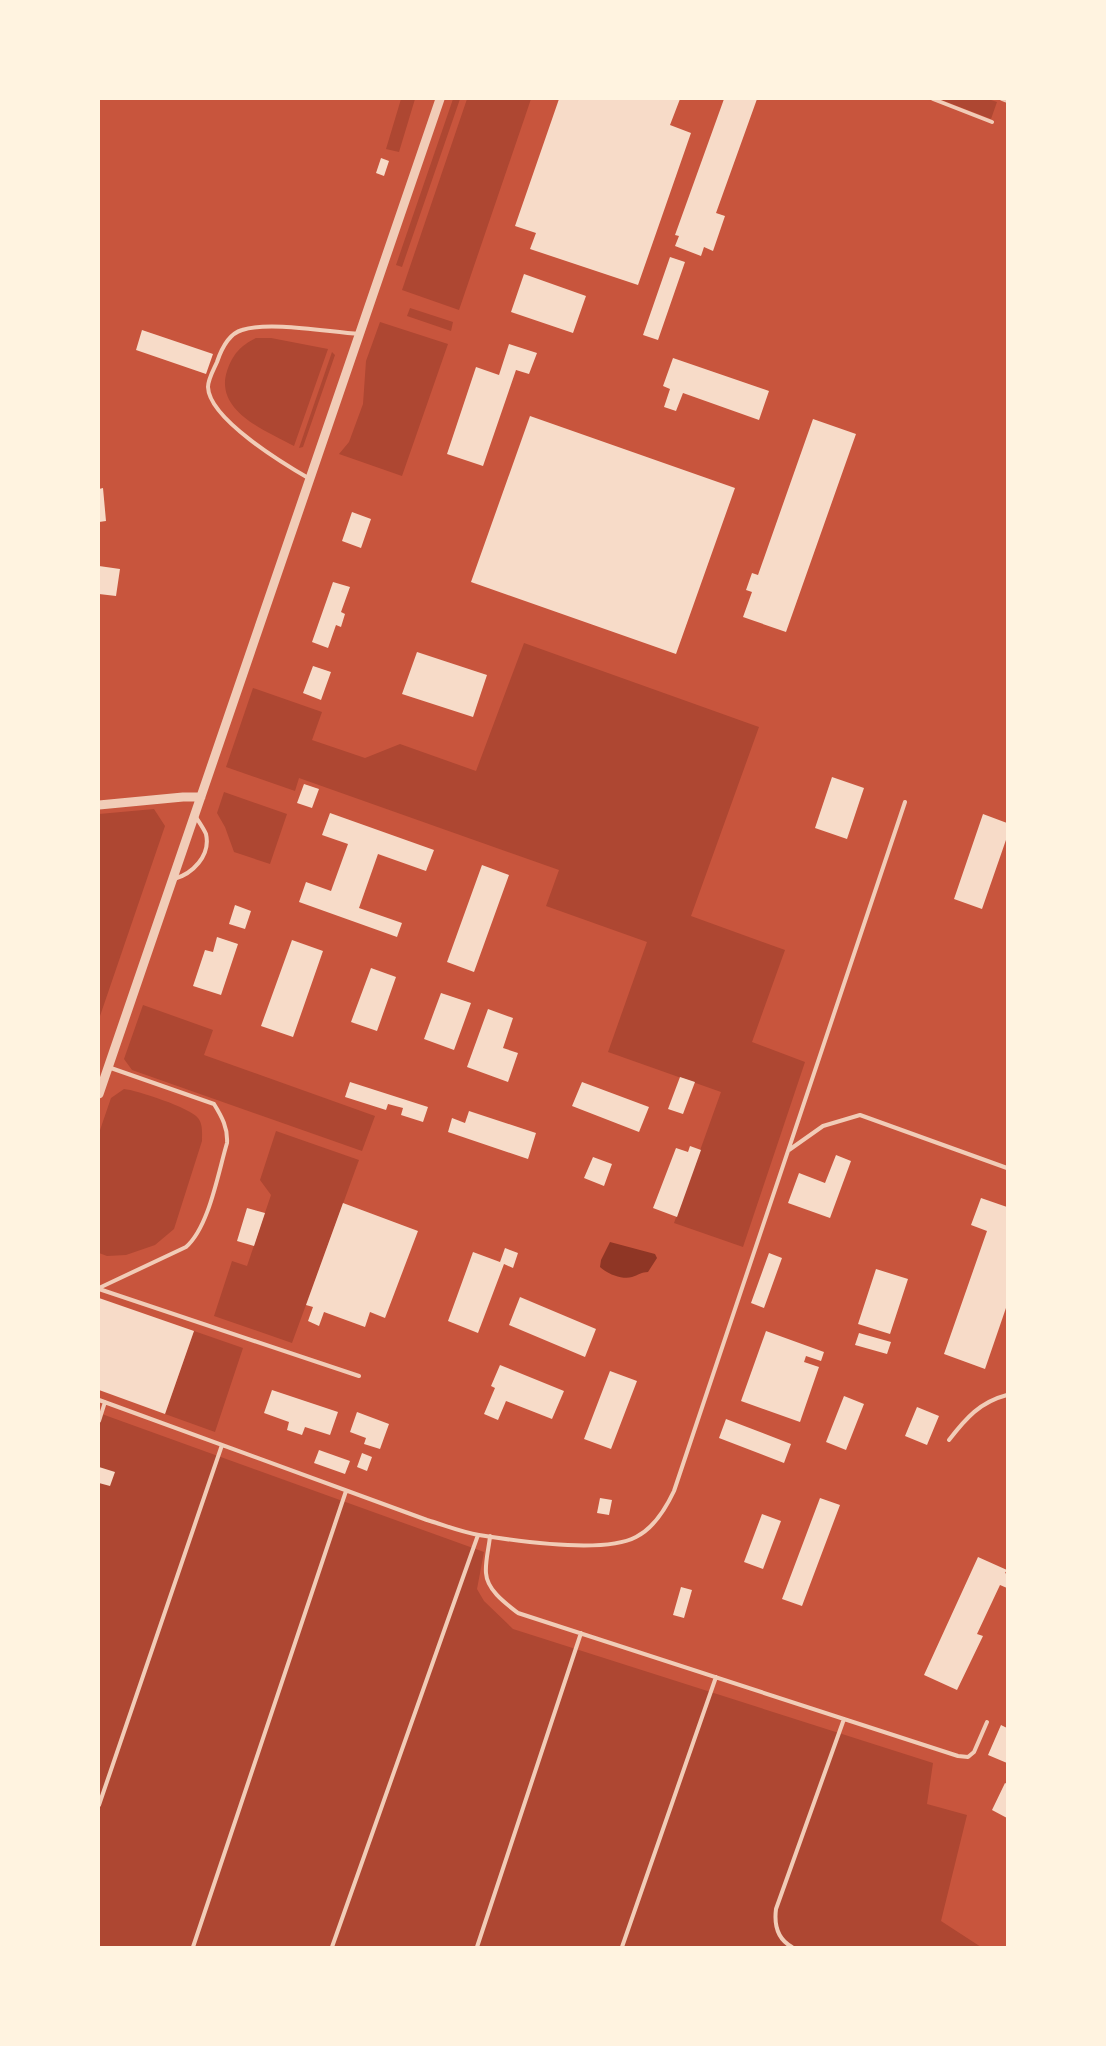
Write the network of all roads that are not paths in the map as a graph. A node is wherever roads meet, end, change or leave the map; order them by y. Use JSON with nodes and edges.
{"nodes":[{"id":1,"x":440,"y":99,"type":"edge"},
{"id":2,"x":933,"y":99,"type":"edge"},
{"id":3,"x":1002,"y":99,"type":"edge"},
{"id":4,"x":1007,"y":101,"type":"edge"},
{"id":5,"x":992,"y":122,"type":"dead end"},
{"id":6,"x":359,"y":334,"type":"junction"},
{"id":7,"x":310,"y":479,"type":"junction"},
{"id":8,"x":201,"y":797,"type":"junction"},
{"id":9,"x":905,"y":802,"type":"dead end"},
{"id":10,"x":99,"y":805,"type":"edge"},
{"id":11,"x":195,"y":814,"type":"junction"},
{"id":12,"x":172,"y":880,"type":"junction"},
{"id":13,"x":108,"y":1067,"type":"junction"},
{"id":14,"x":99,"y":1094,"type":"edge"},
{"id":15,"x":789,"y":1150,"type":"junction"},
{"id":16,"x":1007,"y":1168,"type":"edge"},
{"id":17,"x":99,"y":1289,"type":"edge"},
{"id":18,"x":359,"y":1376,"type":"dead end"},
{"id":19,"x":1007,"y":1395,"type":"edge"},
{"id":20,"x":99,"y":1400,"type":"edge"},
{"id":21,"x":105,"y":1402,"type":"junction"},
{"id":22,"x":99,"y":1421,"type":"edge"},
{"id":23,"x":949,"y":1440,"type":"dead end"},
{"id":24,"x":222,"y":1445,"type":"junction"},
{"id":25,"x":346,"y":1493,"type":"junction"},
{"id":26,"x":478,"y":1535,"type":"junction"},
{"id":27,"x":490,"y":1536,"type":"junction"},
{"id":28,"x":581,"y":1633,"type":"junction"},
{"id":29,"x":716,"y":1677,"type":"junction"},
{"id":30,"x":844,"y":1719,"type":"junction"},
{"id":31,"x":987,"y":1722,"type":"dead end"},
{"id":32,"x":99,"y":1805,"type":"edge"},
{"id":33,"x":193,"y":1947,"type":"edge"},
{"id":34,"x":332,"y":1947,"type":"edge"},
{"id":35,"x":477,"y":1947,"type":"edge"},
{"id":36,"x":622,"y":1947,"type":"edge"},
{"id":37,"x":792,"y":1947,"type":"edge"}],
"edges":[{"from":1,"to":6,"type":"street"},
{"from":2,"to":5,"type":"lane"},
{"from":3,"to":4,"type":"lane"},
{"from":6,"to":7,"type":"street"},
{"from":6,"to":7,"type":"lane"},
{"from":7,"to":8,"type":"street"},
{"from":8,"to":10,"type":"street"},
{"from":8,"to":11,"type":"street"},
{"from":9,"to":15,"type":"lane"},
{"from":11,"to":12,"type":"street"},
{"from":11,"to":12,"type":"lane"},
{"from":12,"to":13,"type":"street"},
{"from":13,"to":14,"type":"street"},
{"from":13,"to":17,"type":"lane"},
{"from":15,"to":16,"type":"lane"},
{"from":15,"to":27,"type":"lane"},
{"from":17,"to":18,"type":"lane"},
{"from":19,"to":23,"type":"lane"},
{"from":20,"to":21,"type":"lane"},
{"from":21,"to":22,"type":"lane"},
{"from":21,"to":24,"type":"lane"},
{"from":24,"to":25,"type":"lane"},
{"from":24,"to":32,"type":"lane"},
{"from":25,"to":26,"type":"lane"},
{"from":25,"to":33,"type":"lane"},
{"from":26,"to":27,"type":"lane"},
{"from":26,"to":34,"type":"lane"},
{"from":27,"to":28,"type":"lane"},
{"from":28,"to":29,"type":"lane"},
{"from":28,"to":35,"type":"lane"},
{"from":29,"to":30,"type":"lane"},
{"from":29,"to":36,"type":"lane"},
{"from":30,"to":31,"type":"lane"},
{"from":30,"to":37,"type":"lane"}]}
